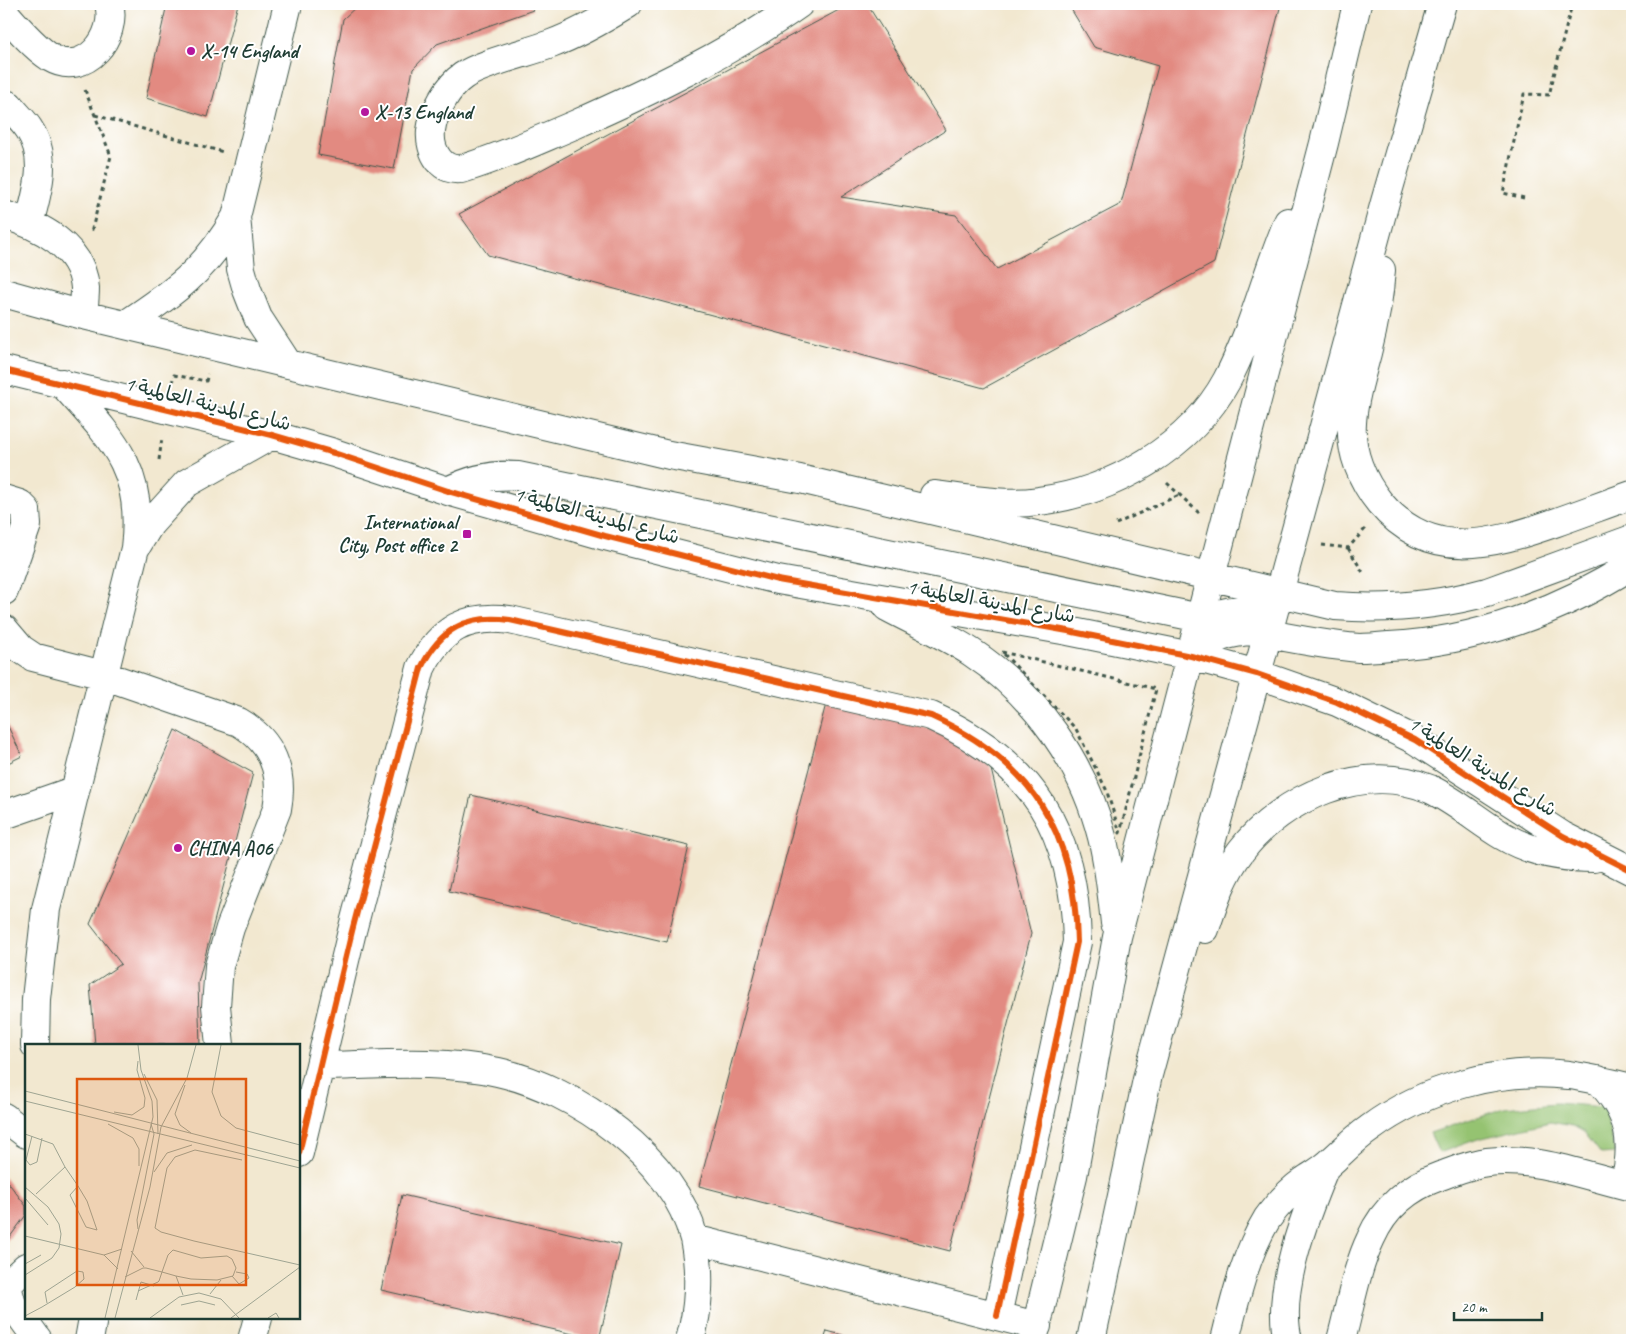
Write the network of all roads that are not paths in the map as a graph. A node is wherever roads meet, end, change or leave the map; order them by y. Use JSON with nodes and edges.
{"nodes":[{"id":1,"x":109,"y":4,"type":"edge"},
{"id":2,"x":288,"y":4,"type":"edge"},
{"id":3,"x":628,"y":4,"type":"edge"},
{"id":4,"x":1357,"y":4,"type":"edge"},
{"id":5,"x":1442,"y":4,"type":"edge"},
{"id":6,"x":790,"y":6,"type":"edge"},
{"id":7,"x":4,"y":12,"type":"edge"},
{"id":8,"x":9,"y":106,"type":"dead end"},
{"id":9,"x":1324,"y":143,"type":"junction"},
{"id":10,"x":1385,"y":202,"type":"junction"},
{"id":11,"x":236,"y":217,"type":"junction"},
{"id":12,"x":15,"y":219,"type":"edge"},
{"id":13,"x":4,"y":293,"type":"edge"},
{"id":14,"x":83,"y":315,"type":"junction"},
{"id":15,"x":125,"y":325,"type":"junction"},
{"id":16,"x":288,"y":364,"type":"junction"},
{"id":17,"x":4,"y":370,"type":"edge"},
{"id":18,"x":62,"y":383,"type":"junction"},
{"id":19,"x":272,"y":435,"type":"junction"},
{"id":20,"x":800,"y":479,"type":"junction"},
{"id":21,"x":448,"y":491,"type":"junction"},
{"id":22,"x":1632,"y":495,"type":"edge"},
{"id":23,"x":4,"y":499,"type":"edge"},
{"id":24,"x":1632,"y":539,"type":"edge"},
{"id":25,"x":136,"y":548,"type":"junction"},
{"id":26,"x":1632,"y":565,"type":"edge"},
{"id":27,"x":1212,"y":576,"type":"junction"},
{"id":28,"x":4,"y":591,"type":"edge"},
{"id":29,"x":1277,"y":593,"type":"junction"},
{"id":30,"x":864,"y":595,"type":"junction"},
{"id":31,"x":1200,"y":618,"type":"junction"},
{"id":32,"x":4,"y":629,"type":"edge"},
{"id":33,"x":1267,"y":634,"type":"junction"},
{"id":34,"x":1191,"y":656,"type":"junction"},
{"id":35,"x":1257,"y":674,"type":"junction"},
{"id":36,"x":104,"y":675,"type":"junction"},
{"id":37,"x":74,"y":791,"type":"junction"},
{"id":38,"x":4,"y":815,"type":"edge"},
{"id":39,"x":1603,"y":858,"type":"junction"},
{"id":40,"x":1632,"y":871,"type":"edge"},
{"id":41,"x":1117,"y":937,"type":"junction"},
{"id":42,"x":34,"y":1044,"type":"edge"},
{"id":43,"x":220,"y":1044,"type":"edge"},
{"id":44,"x":320,"y":1066,"type":"junction"},
{"id":45,"x":1148,"y":1075,"type":"junction"},
{"id":46,"x":1598,"y":1080,"type":"junction"},
{"id":47,"x":1632,"y":1088,"type":"edge"},
{"id":48,"x":4,"y":1117,"type":"edge"},
{"id":49,"x":25,"y":1133,"type":"edge"},
{"id":50,"x":300,"y":1149,"type":"edge"},
{"id":51,"x":1325,"y":1167,"type":"junction"},
{"id":52,"x":1628,"y":1186,"type":"edge"},
{"id":53,"x":694,"y":1239,"type":"junction"},
{"id":54,"x":25,"y":1268,"type":"edge"},
{"id":55,"x":997,"y":1316,"type":"junction"},
{"id":56,"x":93,"y":1319,"type":"edge"},
{"id":57,"x":258,"y":1319,"type":"edge"},
{"id":58,"x":1035,"y":1333,"type":"edge"},
{"id":59,"x":38,"y":1340,"type":"edge"},
{"id":60,"x":89,"y":1340,"type":"edge"},
{"id":61,"x":252,"y":1340,"type":"edge"},
{"id":62,"x":690,"y":1340,"type":"edge"},
{"id":63,"x":1091,"y":1340,"type":"edge"},
{"id":64,"x":1225,"y":1340,"type":"edge"},
{"id":65,"x":1288,"y":1340,"type":"edge"},
{"id":66,"x":1341,"y":1340,"type":"edge"}],
"edges":[{"from":1,"to":7,"type":"street"},
{"from":2,"to":11,"type":"street"},
{"from":3,"to":6,"type":"street"},
{"from":4,"to":9,"type":"street"},
{"from":5,"to":10,"type":"street"},
{"from":8,"to":12,"type":"street"},
{"from":9,"to":20,"type":"street"},
{"from":9,"to":27,"type":"street"},
{"from":10,"to":22,"type":"street"},
{"from":10,"to":29,"type":"street"},
{"from":11,"to":15,"type":"street"},
{"from":11,"to":16,"type":"street"},
{"from":12,"to":14,"type":"street"},
{"from":13,"to":14,"type":"street"},
{"from":14,"to":15,"type":"street"},
{"from":15,"to":16,"type":"street"},
{"from":16,"to":20,"type":"street"},
{"from":17,"to":18,"type":"street","name":"شارع المدينة العالمية 1"},
{"from":18,"to":19,"type":"street","name":"شارع المدينة العالمية 1"},
{"from":18,"to":25,"type":"street"},
{"from":19,"to":21,"type":"street","name":"شارع المدينة العالمية 1"},
{"from":19,"to":25,"type":"street"},
{"from":20,"to":27,"type":"street"},
{"from":21,"to":30,"type":"street","name":"شارع المدينة العالمية 1"},
{"from":21,"to":31,"type":"street"},
{"from":23,"to":28,"type":"street"},
{"from":24,"to":29,"type":"street"},
{"from":25,"to":36,"type":"street"},
{"from":26,"to":33,"type":"street"},
{"from":27,"to":29,"type":"street"},
{"from":27,"to":31,"type":"street"},
{"from":29,"to":31,"type":"street"},
{"from":29,"to":33,"type":"street"},
{"from":30,"to":34,"type":"street","name":"شارع المدينة العالمية 1"},
{"from":30,"to":41,"type":"street"},
{"from":31,"to":34,"type":"street"},
{"from":32,"to":36,"type":"street"},
{"from":33,"to":34,"type":"street"},
{"from":33,"to":35,"type":"street"},
{"from":34,"to":35,"type":"street","name":"شارع المدينة العالمية 1"},
{"from":34,"to":41,"type":"street"},
{"from":35,"to":39,"type":"street","name":"شارع المدينة العالمية 1"},
{"from":35,"to":45,"type":"street"},
{"from":36,"to":37,"type":"street"},
{"from":36,"to":43,"type":"street"},
{"from":37,"to":38,"type":"street"},
{"from":37,"to":42,"type":"street"},
{"from":39,"to":40,"type":"street","name":"شارع المدينة العالمية 1"},
{"from":39,"to":45,"type":"street"},
{"from":41,"to":58,"type":"street"},
{"from":44,"to":50,"type":"street"},
{"from":44,"to":53,"type":"street"},
{"from":44,"to":55,"type":"street"},
{"from":45,"to":63,"type":"street"},
{"from":46,"to":47,"type":"street"},
{"from":46,"to":51,"type":"street"},
{"from":46,"to":52,"type":"street"},
{"from":48,"to":49,"type":"street"},
{"from":51,"to":64,"type":"street"},
{"from":51,"to":65,"type":"street"},
{"from":52,"to":66,"type":"street"},
{"from":53,"to":55,"type":"street"},
{"from":53,"to":62,"type":"street"},
{"from":54,"to":59,"type":"street"},
{"from":55,"to":58,"type":"street"},
{"from":56,"to":60,"type":"street"},
{"from":57,"to":61,"type":"street"}]}
